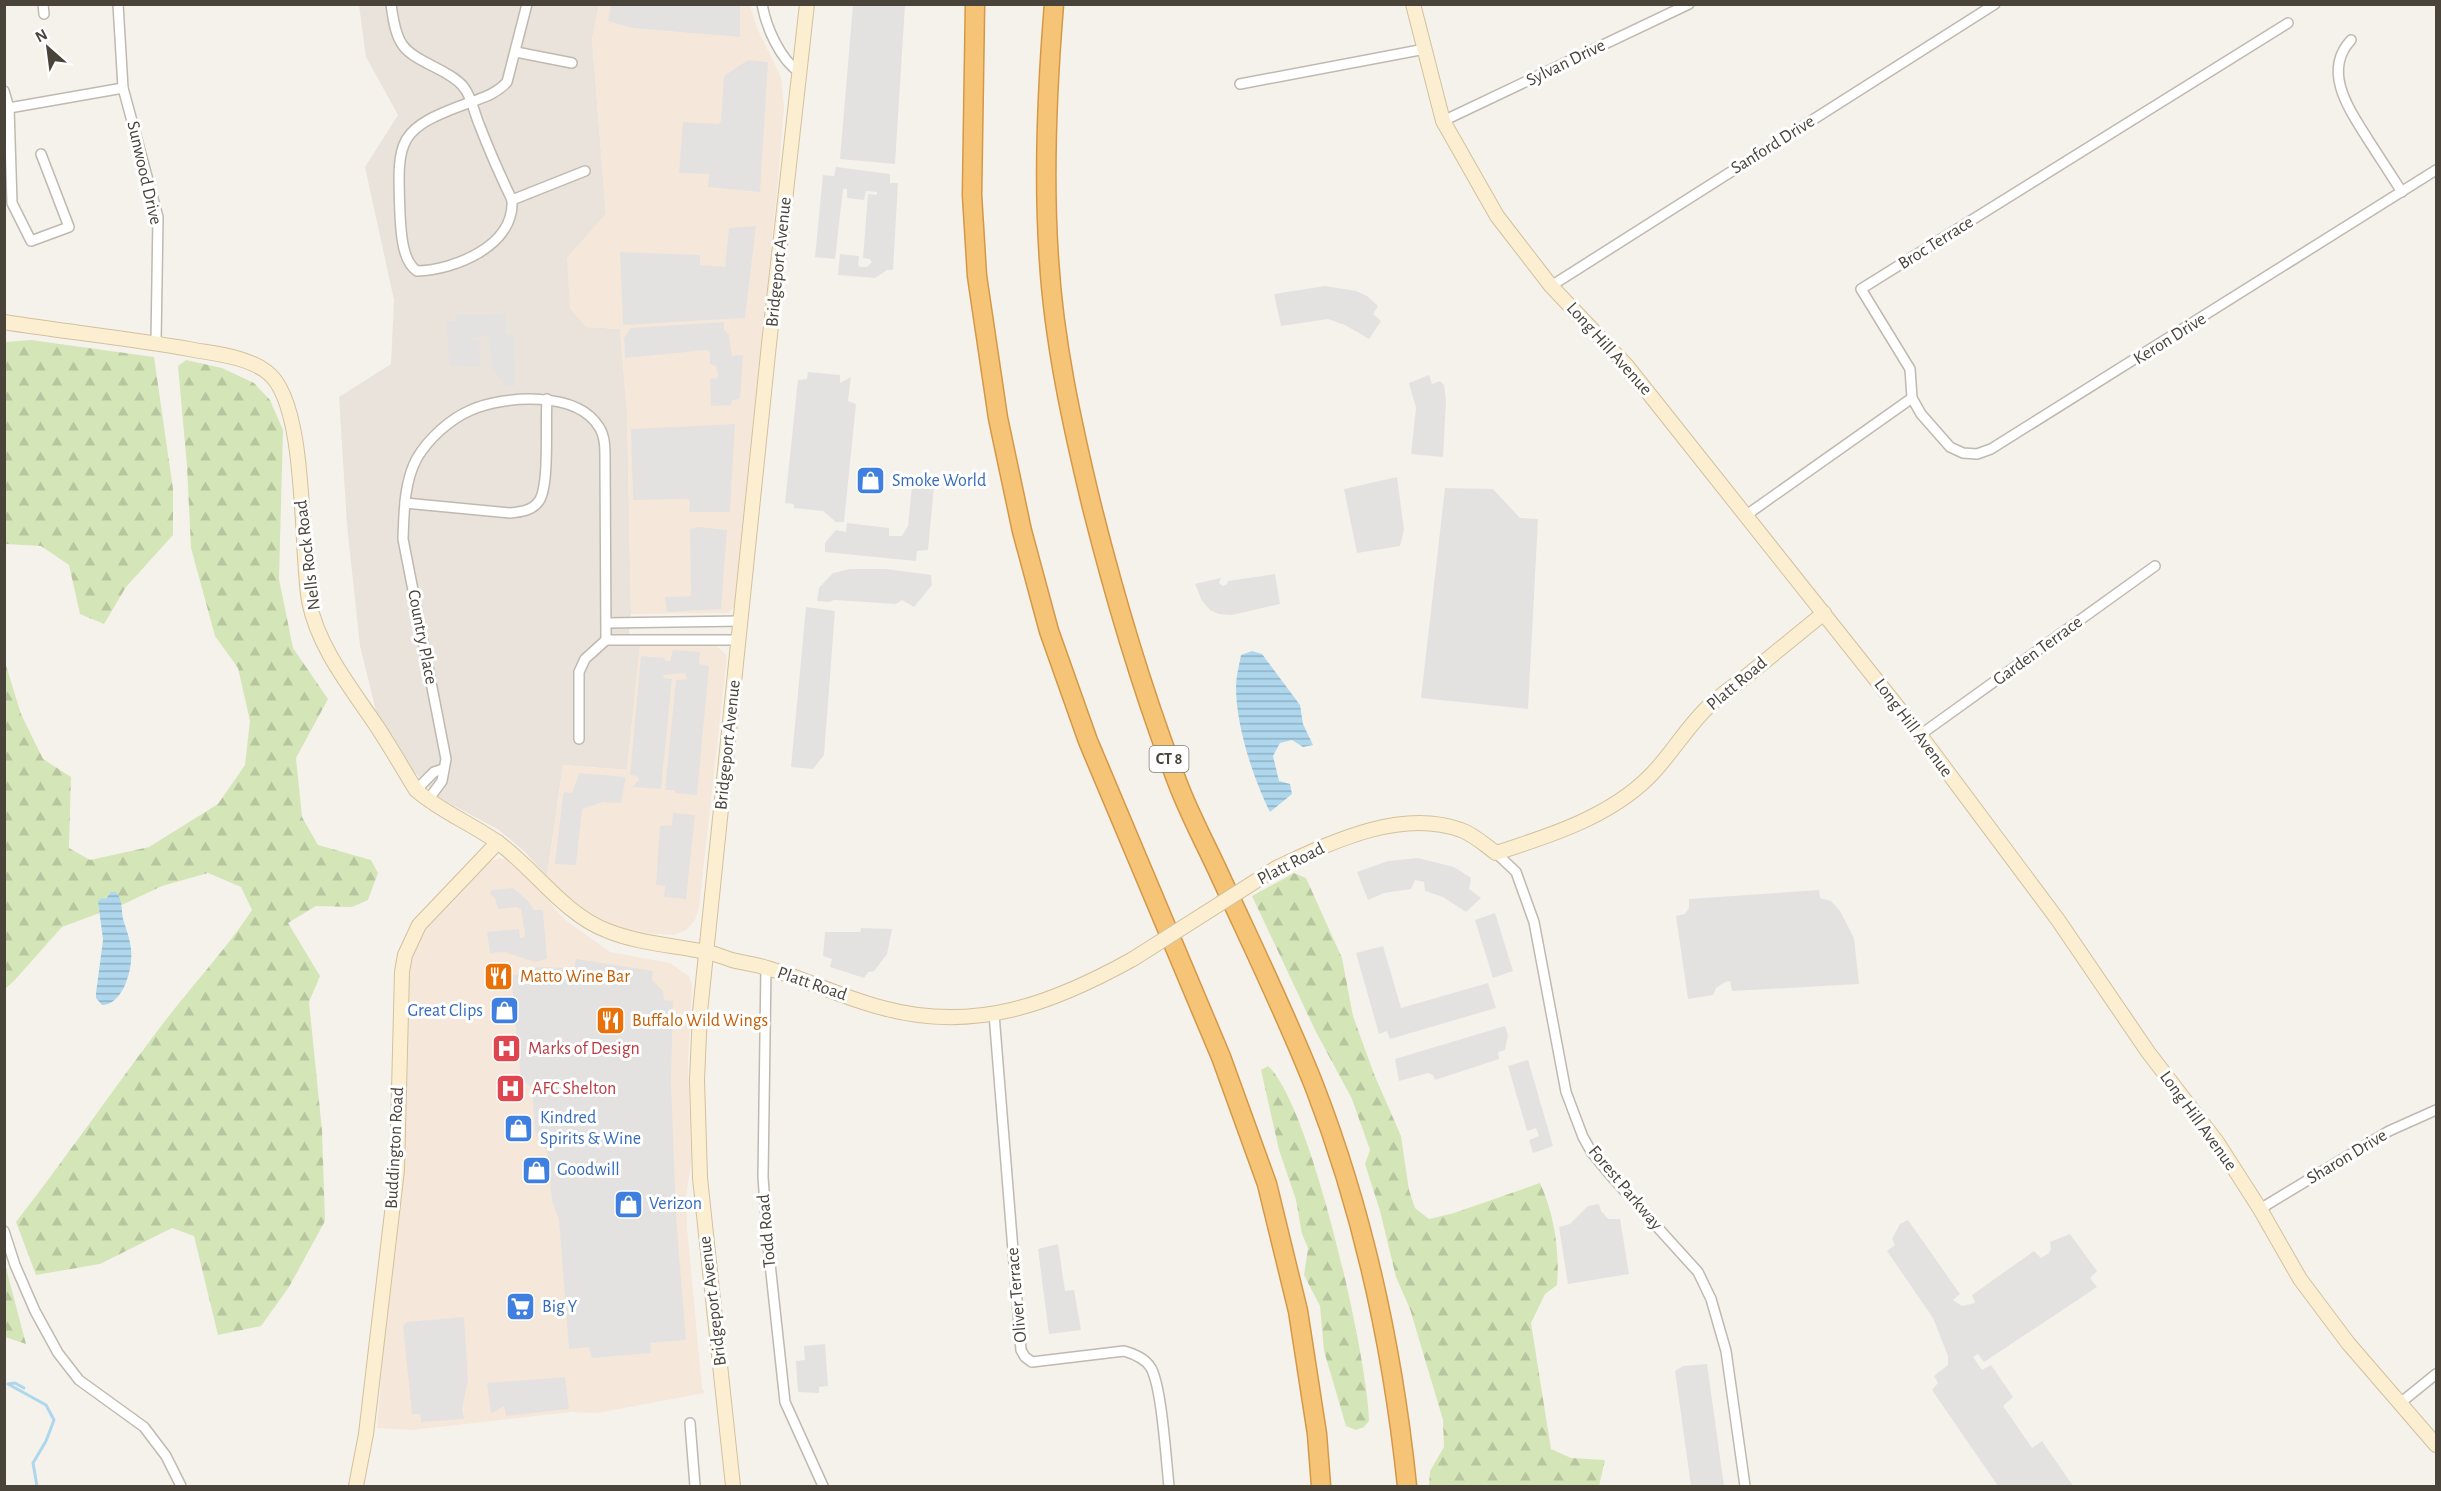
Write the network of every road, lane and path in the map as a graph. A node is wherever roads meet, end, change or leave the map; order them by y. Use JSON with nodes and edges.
{"nodes":[{"id":1,"x":118,"y":4,"type":"edge"},
{"id":2,"x":391,"y":4,"type":"edge"},
{"id":3,"x":527,"y":4,"type":"edge"},
{"id":4,"x":762,"y":4,"type":"edge"},
{"id":5,"x":807,"y":4,"type":"edge"},
{"id":6,"x":975,"y":4,"type":"edge"},
{"id":7,"x":1054,"y":4,"type":"edge"},
{"id":8,"x":1413,"y":4,"type":"edge"},
{"id":9,"x":1689,"y":4,"type":"edge"},
{"id":10,"x":1995,"y":4,"type":"edge"},
{"id":11,"x":2288,"y":23,"type":"dead end"},
{"id":12,"x":2351,"y":40,"type":"dead end"},
{"id":13,"x":1425,"y":49,"type":"junction"},
{"id":14,"x":516,"y":52,"type":"junction"},
{"id":15,"x":572,"y":63,"type":"dead end"},
{"id":16,"x":799,"y":72,"type":"junction"},
{"id":17,"x":1240,"y":84,"type":"dead end"},
{"id":18,"x":123,"y":88,"type":"junction"},
{"id":19,"x":4,"y":91,"type":"edge"},
{"id":20,"x":471,"y":102,"type":"junction"},
{"id":21,"x":9,"y":108,"type":"junction"},
{"id":22,"x":1443,"y":121,"type":"junction"},
{"id":23,"x":41,"y":154,"type":"dead end"},
{"id":24,"x":2436,"y":170,"type":"edge"},
{"id":25,"x":585,"y":171,"type":"dead end"},
{"id":26,"x":2402,"y":192,"type":"junction"},
{"id":27,"x":512,"y":200,"type":"junction"},
{"id":28,"x":1551,"y":286,"type":"junction"},
{"id":29,"x":4,"y":322,"type":"edge"},
{"id":30,"x":156,"y":343,"type":"junction"},
{"id":31,"x":1912,"y":398,"type":"junction"},
{"id":32,"x":547,"y":399,"type":"junction"},
{"id":33,"x":405,"y":503,"type":"junction"},
{"id":34,"x":1745,"y":516,"type":"junction"},
{"id":35,"x":2156,"y":566,"type":"dead end"},
{"id":36,"x":1824,"y":613,"type":"junction"},
{"id":37,"x":742,"y":621,"type":"junction"},
{"id":38,"x":607,"y":623,"type":"junction"},
{"id":39,"x":740,"y":639,"type":"junction"},
{"id":40,"x":606,"y":640,"type":"junction"},
{"id":41,"x":1920,"y":735,"type":"junction"},
{"id":42,"x":579,"y":739,"type":"dead end"},
{"id":43,"x":443,"y":769,"type":"junction"},
{"id":44,"x":416,"y":790,"type":"junction"},
{"id":45,"x":428,"y":800,"type":"junction"},
{"id":46,"x":498,"y":842,"type":"junction"},
{"id":47,"x":1496,"y":853,"type":"junction"},
{"id":48,"x":705,"y":951,"type":"junction"},
{"id":49,"x":766,"y":968,"type":"junction"},
{"id":50,"x":994,"y":1014,"type":"junction"},
{"id":51,"x":2436,"y":1110,"type":"edge"},
{"id":52,"x":2260,"y":1209,"type":"junction"},
{"id":53,"x":4,"y":1231,"type":"edge"},
{"id":54,"x":2436,"y":1374,"type":"edge"},
{"id":55,"x":2399,"y":1404,"type":"junction"},
{"id":56,"x":690,"y":1423,"type":"dead end"},
{"id":57,"x":2436,"y":1445,"type":"edge"},
{"id":58,"x":181,"y":1486,"type":"edge"},
{"id":59,"x":356,"y":1486,"type":"edge"},
{"id":60,"x":695,"y":1486,"type":"edge"},
{"id":61,"x":733,"y":1486,"type":"edge"},
{"id":62,"x":823,"y":1486,"type":"edge"},
{"id":63,"x":1169,"y":1486,"type":"edge"},
{"id":64,"x":1321,"y":1486,"type":"edge"},
{"id":65,"x":1407,"y":1486,"type":"edge"},
{"id":66,"x":1745,"y":1486,"type":"edge"}],
"edges":[{"from":1,"to":18,"type":"street","name":"Sunwood Drive"},
{"from":2,"to":20,"type":"street"},
{"from":3,"to":14,"type":"street"},
{"from":4,"to":16,"type":"street"},
{"from":5,"to":16,"type":"street","name":"Bridgeport Avenue"},
{"from":6,"to":64,"type":"highway"},
{"from":7,"to":65,"type":"highway","number":"CT 8"},
{"from":8,"to":13,"type":"street","name":"Long Hill Avenue"},
{"from":9,"to":22,"type":"street","name":"Sylvan Drive"},
{"from":10,"to":28,"type":"street","name":"Sanford Drive"},
{"from":11,"to":31,"type":"street","name":"Broc Terrace"},
{"from":12,"to":26,"type":"street"},
{"from":13,"to":17,"type":"street"},
{"from":13,"to":22,"type":"street","name":"Long Hill Avenue"},
{"from":14,"to":15,"type":"street"},
{"from":14,"to":20,"type":"street"},
{"from":16,"to":37,"type":"street","name":"Bridgeport Avenue"},
{"from":18,"to":21,"type":"street"},
{"from":18,"to":30,"type":"street","name":"Sunwood Drive"},
{"from":19,"to":21,"type":"street"},
{"from":20,"to":27,"type":"street"},
{"from":20,"to":27,"type":"street"},
{"from":21,"to":23,"type":"street"},
{"from":22,"to":28,"type":"street","name":"Long Hill Avenue"},
{"from":24,"to":26,"type":"street","name":"Keron Drive"},
{"from":25,"to":27,"type":"street"},
{"from":26,"to":31,"type":"street","name":"Keron Drive"},
{"from":28,"to":34,"type":"street","name":"Long Hill Avenue"},
{"from":29,"to":30,"type":"street","name":"Nells Rock Road"},
{"from":30,"to":44,"type":"street","name":"Nells Rock Road"},
{"from":31,"to":34,"type":"street"},
{"from":32,"to":33,"type":"street","name":"Country Place"},
{"from":32,"to":33,"type":"street"},
{"from":32,"to":38,"type":"street","name":"Country Place"},
{"from":33,"to":43,"type":"street","name":"Country Place"},
{"from":34,"to":36,"type":"street","name":"Long Hill Avenue"},
{"from":35,"to":41,"type":"street","name":"Garden Terrace"},
{"from":36,"to":41,"type":"street","name":"Long Hill Avenue"},
{"from":36,"to":47,"type":"street","name":"Platt Road"},
{"from":37,"to":38,"type":"street"},
{"from":37,"to":39,"type":"street","name":"Bridgeport Avenue"},
{"from":38,"to":40,"type":"street","name":"Country Place"},
{"from":39,"to":40,"type":"street"},
{"from":39,"to":48,"type":"street","name":"Bridgeport Avenue"},
{"from":40,"to":42,"type":"street"},
{"from":41,"to":52,"type":"street","name":"Long Hill Avenue"},
{"from":43,"to":44,"type":"street"},
{"from":43,"to":45,"type":"street","name":"Country Place"},
{"from":44,"to":45,"type":"street","name":"Nells Rock Road"},
{"from":45,"to":46,"type":"street","name":"Nells Rock Road"},
{"from":46,"to":48,"type":"street","name":"Nells Rock Road"},
{"from":46,"to":59,"type":"street","name":"Buddington Road"},
{"from":47,"to":50,"type":"street","name":"Platt Road","bridge":true},
{"from":47,"to":66,"type":"street","name":"Forest Parkway"},
{"from":48,"to":49,"type":"street","name":"Platt Road"},
{"from":48,"to":61,"type":"street","name":"Bridgeport Avenue"},
{"from":49,"to":50,"type":"street","name":"Platt Road"},
{"from":49,"to":62,"type":"street","name":"Todd Road"},
{"from":50,"to":63,"type":"street","name":"Oliver Terrace"},
{"from":51,"to":52,"type":"street","name":"Sharon Drive"},
{"from":52,"to":55,"type":"street","name":"Long Hill Avenue"},
{"from":53,"to":58,"type":"street"},
{"from":54,"to":55,"type":"street"},
{"from":55,"to":57,"type":"street","name":"Long Hill Avenue"},
{"from":56,"to":60,"type":"street"}]}
